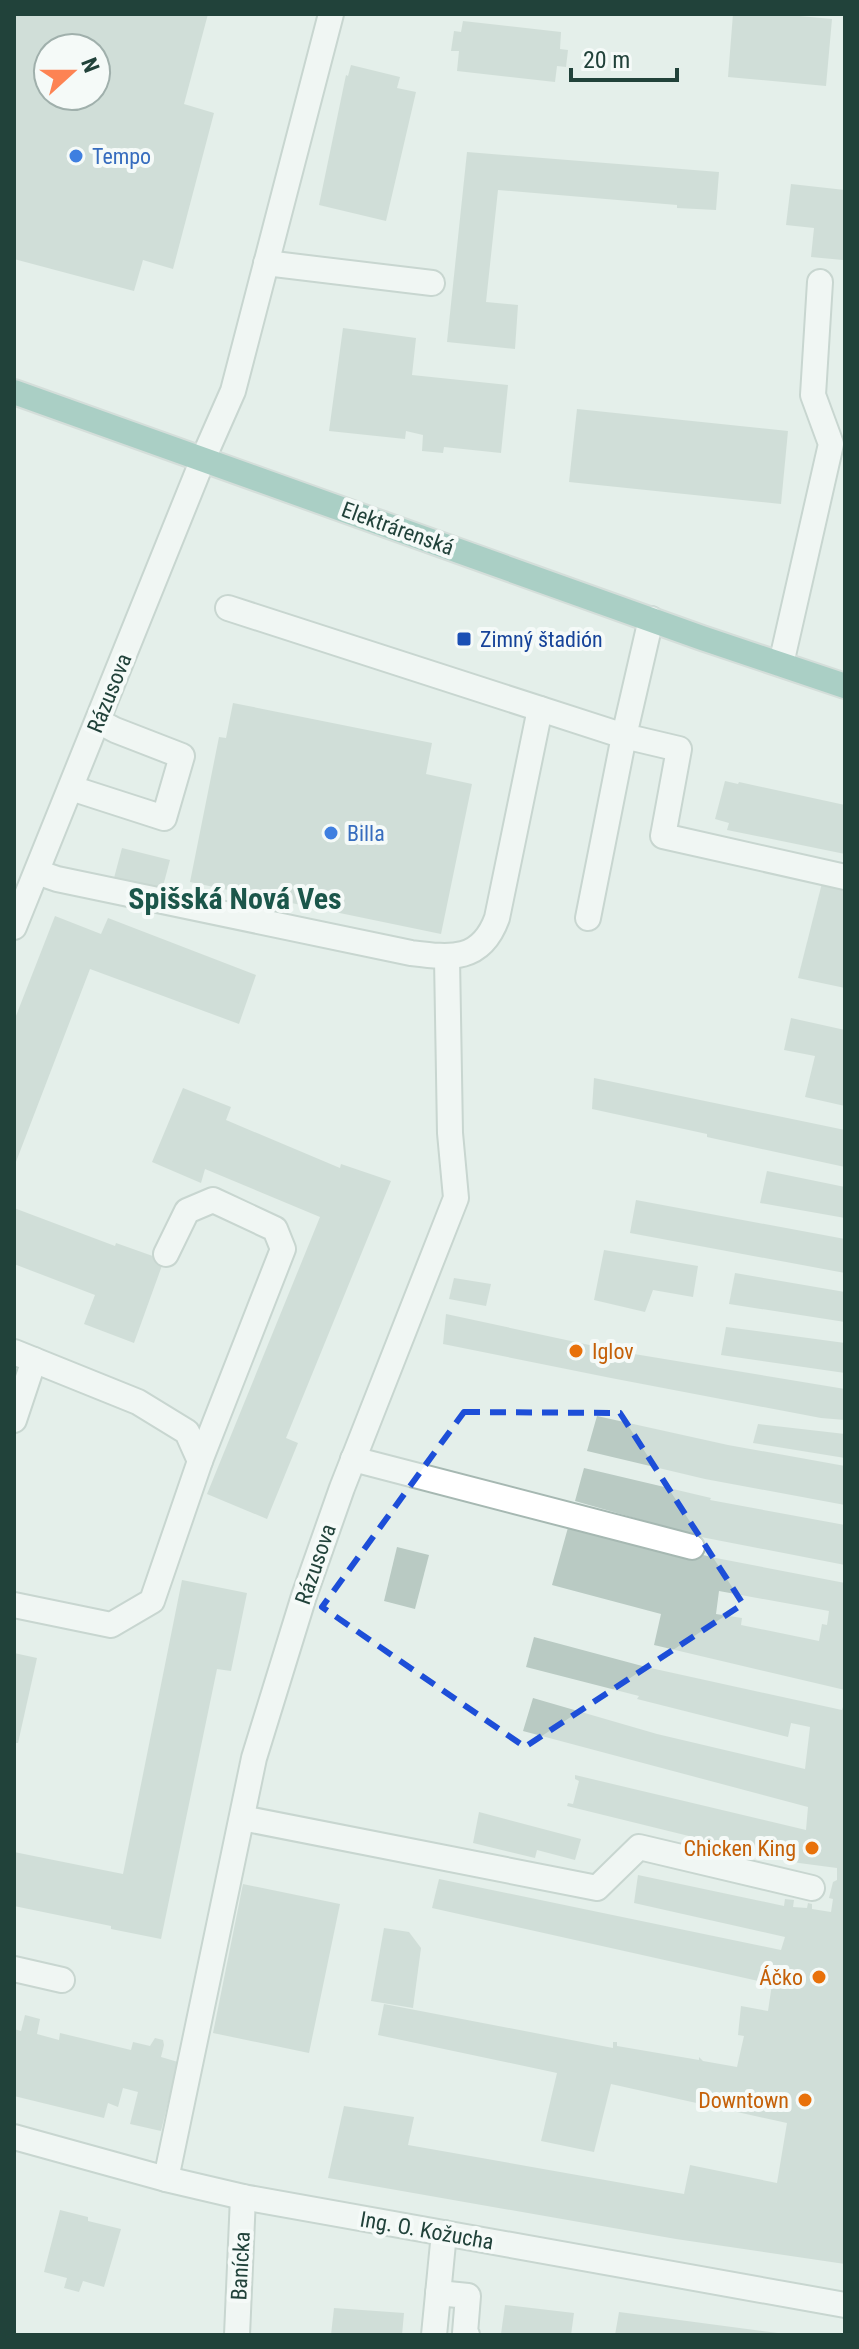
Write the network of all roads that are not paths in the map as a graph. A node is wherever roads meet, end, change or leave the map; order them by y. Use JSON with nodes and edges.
{"nodes":[{"id":1,"x":331,"y":14,"type":"edge"},
{"id":2,"x":266,"y":263,"type":"junction"},
{"id":3,"x":820,"y":282,"type":"dead end"},
{"id":4,"x":432,"y":283,"type":"dead end"},
{"id":5,"x":14,"y":392,"type":"edge"},
{"id":6,"x":203,"y":459,"type":"junction"},
{"id":7,"x":228,"y":608,"type":"dead end"},
{"id":8,"x":651,"y":619,"type":"junction"},
{"id":9,"x":781,"y":664,"type":"junction"},
{"id":10,"x":845,"y":686,"type":"edge"},
{"id":11,"x":540,"y":709,"type":"junction"},
{"id":12,"x":98,"y":721,"type":"junction"},
{"id":13,"x":624,"y":736,"type":"junction"},
{"id":14,"x":71,"y":788,"type":"junction"},
{"id":15,"x":37,"y":872,"type":"junction"},
{"id":16,"x":845,"y":877,"type":"edge"},
{"id":17,"x":588,"y":918,"type":"dead end"},
{"id":18,"x":14,"y":927,"type":"edge"},
{"id":19,"x":447,"y":958,"type":"junction"},
{"id":20,"x":166,"y":1254,"type":"dead end"},
{"id":21,"x":24,"y":1356,"type":"edge"},
{"id":22,"x":14,"y":1420,"type":"edge"},
{"id":23,"x":353,"y":1459,"type":"junction"},
{"id":24,"x":200,"y":1461,"type":"junction"},
{"id":25,"x":692,"y":1547,"type":"dead end"},
{"id":26,"x":14,"y":1605,"type":"edge"},
{"id":27,"x":242,"y":1818,"type":"junction"},
{"id":28,"x":812,"y":1888,"type":"dead end"},
{"id":29,"x":14,"y":1969,"type":"edge"},
{"id":30,"x":62,"y":1980,"type":"dead end"},
{"id":31,"x":14,"y":2137,"type":"edge"},
{"id":32,"x":166,"y":2179,"type":"junction"},
{"id":33,"x":243,"y":2197,"type":"junction"},
{"id":34,"x":444,"y":2233,"type":"junction"},
{"id":35,"x":438,"y":2293,"type":"junction"},
{"id":36,"x":845,"y":2305,"type":"edge"},
{"id":37,"x":237,"y":2335,"type":"edge"},
{"id":38,"x":434,"y":2335,"type":"edge"},
{"id":39,"x":467,"y":2335,"type":"edge"}],
"edges":[{"from":1,"to":2,"type":"street"},
{"from":2,"to":4,"type":"street"},
{"from":2,"to":6,"type":"street","name":"Rázusova"},
{"from":3,"to":9,"type":"street"},
{"from":5,"to":6,"type":"main road","name":"Elektrárenská"},
{"from":6,"to":8,"type":"main road","name":"Elektrárenská"},
{"from":6,"to":12,"type":"street","name":"Rázusova"},
{"from":7,"to":11,"type":"street"},
{"from":8,"to":9,"type":"main road","name":"Elektrárenská"},
{"from":8,"to":13,"type":"street"},
{"from":9,"to":10,"type":"main road","name":"Elektrárenská"},
{"from":11,"to":13,"type":"street"},
{"from":11,"to":19,"type":"street"},
{"from":12,"to":14,"type":"street","name":"Rázusova"},
{"from":12,"to":14,"type":"street"},
{"from":13,"to":16,"type":"street"},
{"from":13,"to":17,"type":"street"},
{"from":14,"to":15,"type":"street","name":"Rázusova"},
{"from":15,"to":18,"type":"street","name":"Rázusova"},
{"from":15,"to":19,"type":"street"},
{"from":19,"to":23,"type":"street","name":"Rázusova"},
{"from":20,"to":24,"type":"street"},
{"from":21,"to":22,"type":"street"},
{"from":21,"to":24,"type":"street"},
{"from":23,"to":25,"type":"street"},
{"from":23,"to":27,"type":"street","name":"Rázusova"},
{"from":24,"to":26,"type":"street"},
{"from":27,"to":28,"type":"street"},
{"from":27,"to":32,"type":"street","name":"Rázusova"},
{"from":29,"to":30,"type":"street"},
{"from":31,"to":32,"type":"street","name":"Ing. O. Kožucha"},
{"from":32,"to":33,"type":"street","name":"Ing. O. Kožucha"},
{"from":33,"to":34,"type":"street","name":"Ing. O. Kožucha"},
{"from":33,"to":37,"type":"street","name":"Banícka"},
{"from":34,"to":35,"type":"street"},
{"from":34,"to":36,"type":"street","name":"Ing. O. Kožucha"},
{"from":35,"to":38,"type":"street"},
{"from":35,"to":39,"type":"street"}]}
